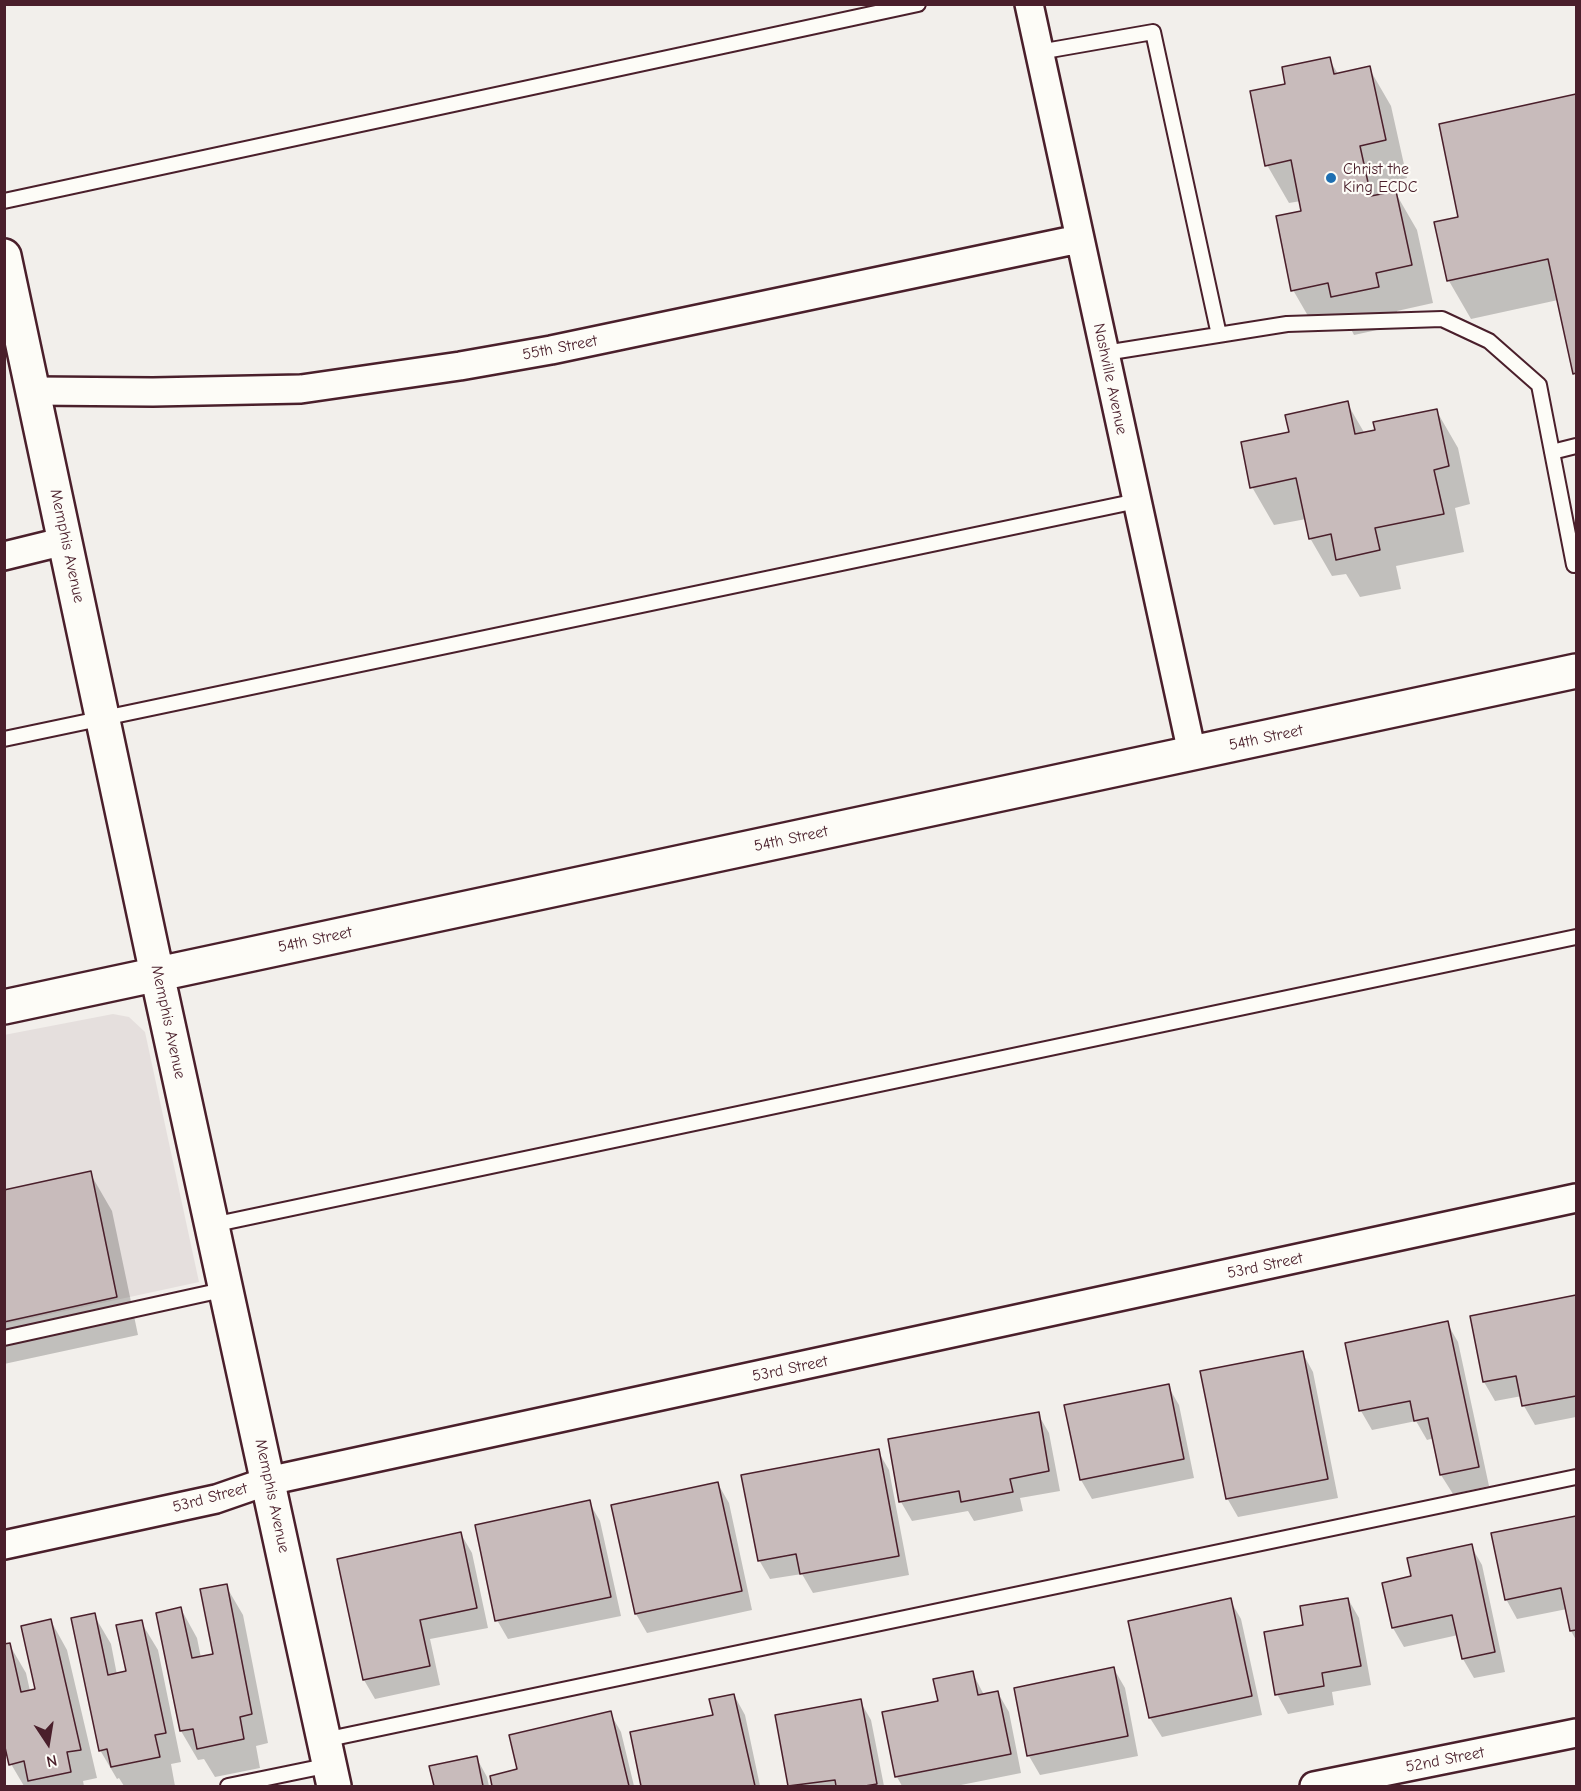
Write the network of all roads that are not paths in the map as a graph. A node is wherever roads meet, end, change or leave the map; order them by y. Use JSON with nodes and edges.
{"nodes":[{"id":1,"x":918,"y":4,"type":"edge"},
{"id":2,"x":1029,"y":4,"type":"edge"},
{"id":3,"x":1039,"y":52,"type":"junction"},
{"id":4,"x":4,"y":201,"type":"edge"},
{"id":5,"x":1079,"y":238,"type":"junction"},
{"id":6,"x":4,"y":256,"type":"edge"},
{"id":7,"x":1219,"y":334,"type":"junction"},
{"id":8,"x":1105,"y":353,"type":"junction"},
{"id":9,"x":34,"y":391,"type":"junction"},
{"id":10,"x":1576,"y":446,"type":"edge"},
{"id":11,"x":1552,"y":452,"type":"junction"},
{"id":12,"x":1137,"y":501,"type":"junction"},
{"id":13,"x":66,"y":541,"type":"junction"},
{"id":14,"x":4,"y":556,"type":"edge"},
{"id":15,"x":1576,"y":569,"type":"edge"},
{"id":16,"x":1576,"y":671,"type":"edge"},
{"id":17,"x":103,"y":718,"type":"junction"},
{"id":18,"x":4,"y":739,"type":"edge"},
{"id":19,"x":1192,"y":753,"type":"junction"},
{"id":20,"x":1576,"y":938,"type":"edge"},
{"id":21,"x":158,"y":974,"type":"junction"},
{"id":22,"x":4,"y":1006,"type":"edge"},
{"id":23,"x":1576,"y":1198,"type":"edge"},
{"id":24,"x":212,"y":1226,"type":"junction"},
{"id":25,"x":226,"y":1289,"type":"junction"},
{"id":26,"x":4,"y":1338,"type":"edge"},
{"id":27,"x":1576,"y":1477,"type":"edge"},
{"id":28,"x":268,"y":1482,"type":"junction"},
{"id":29,"x":4,"y":1545,"type":"edge"},
{"id":30,"x":1576,"y":1733,"type":"edge"},
{"id":31,"x":329,"y":1764,"type":"edge"},
{"id":32,"x":228,"y":1786,"type":"edge"},
{"id":33,"x":1314,"y":1786,"type":"edge"}],
"edges":[{"from":1,"to":4,"type":"lane"},
{"from":2,"to":3,"type":"street","name":"Nashville Avenue"},
{"from":3,"to":5,"type":"street","name":"Nashville Avenue"},
{"from":3,"to":7,"type":"lane"},
{"from":5,"to":8,"type":"street","name":"Nashville Avenue"},
{"from":5,"to":9,"type":"street","name":"55th Street"},
{"from":6,"to":9,"type":"street","name":"Memphis Avenue"},
{"from":7,"to":8,"type":"lane"},
{"from":7,"to":11,"type":"lane"},
{"from":8,"to":12,"type":"street","name":"Nashville Avenue"},
{"from":9,"to":13,"type":"street","name":"Memphis Avenue"},
{"from":10,"to":11,"type":"lane"},
{"from":11,"to":15,"type":"lane"},
{"from":12,"to":17,"type":"lane"},
{"from":12,"to":19,"type":"street","name":"Nashville Avenue"},
{"from":13,"to":14,"type":"street"},
{"from":13,"to":17,"type":"street","name":"Memphis Avenue"},
{"from":16,"to":19,"type":"street","name":"54th Street"},
{"from":17,"to":18,"type":"lane"},
{"from":17,"to":21,"type":"street","name":"Memphis Avenue"},
{"from":19,"to":21,"type":"street","name":"54th Street"},
{"from":20,"to":24,"type":"lane"},
{"from":21,"to":22,"type":"street","name":"54th Street"},
{"from":21,"to":24,"type":"street","name":"Memphis Avenue"},
{"from":23,"to":28,"type":"street","name":"53rd Street"},
{"from":24,"to":25,"type":"street","name":"Memphis Avenue"},
{"from":25,"to":26,"type":"lane"},
{"from":25,"to":28,"type":"street","name":"Memphis Avenue"},
{"from":27,"to":31,"type":"lane"},
{"from":28,"to":29,"type":"street","name":"53rd Street"},
{"from":28,"to":31,"type":"street","name":"Memphis Avenue"},
{"from":30,"to":33,"type":"street","name":"52nd Street"},
{"from":31,"to":32,"type":"lane"}]}
